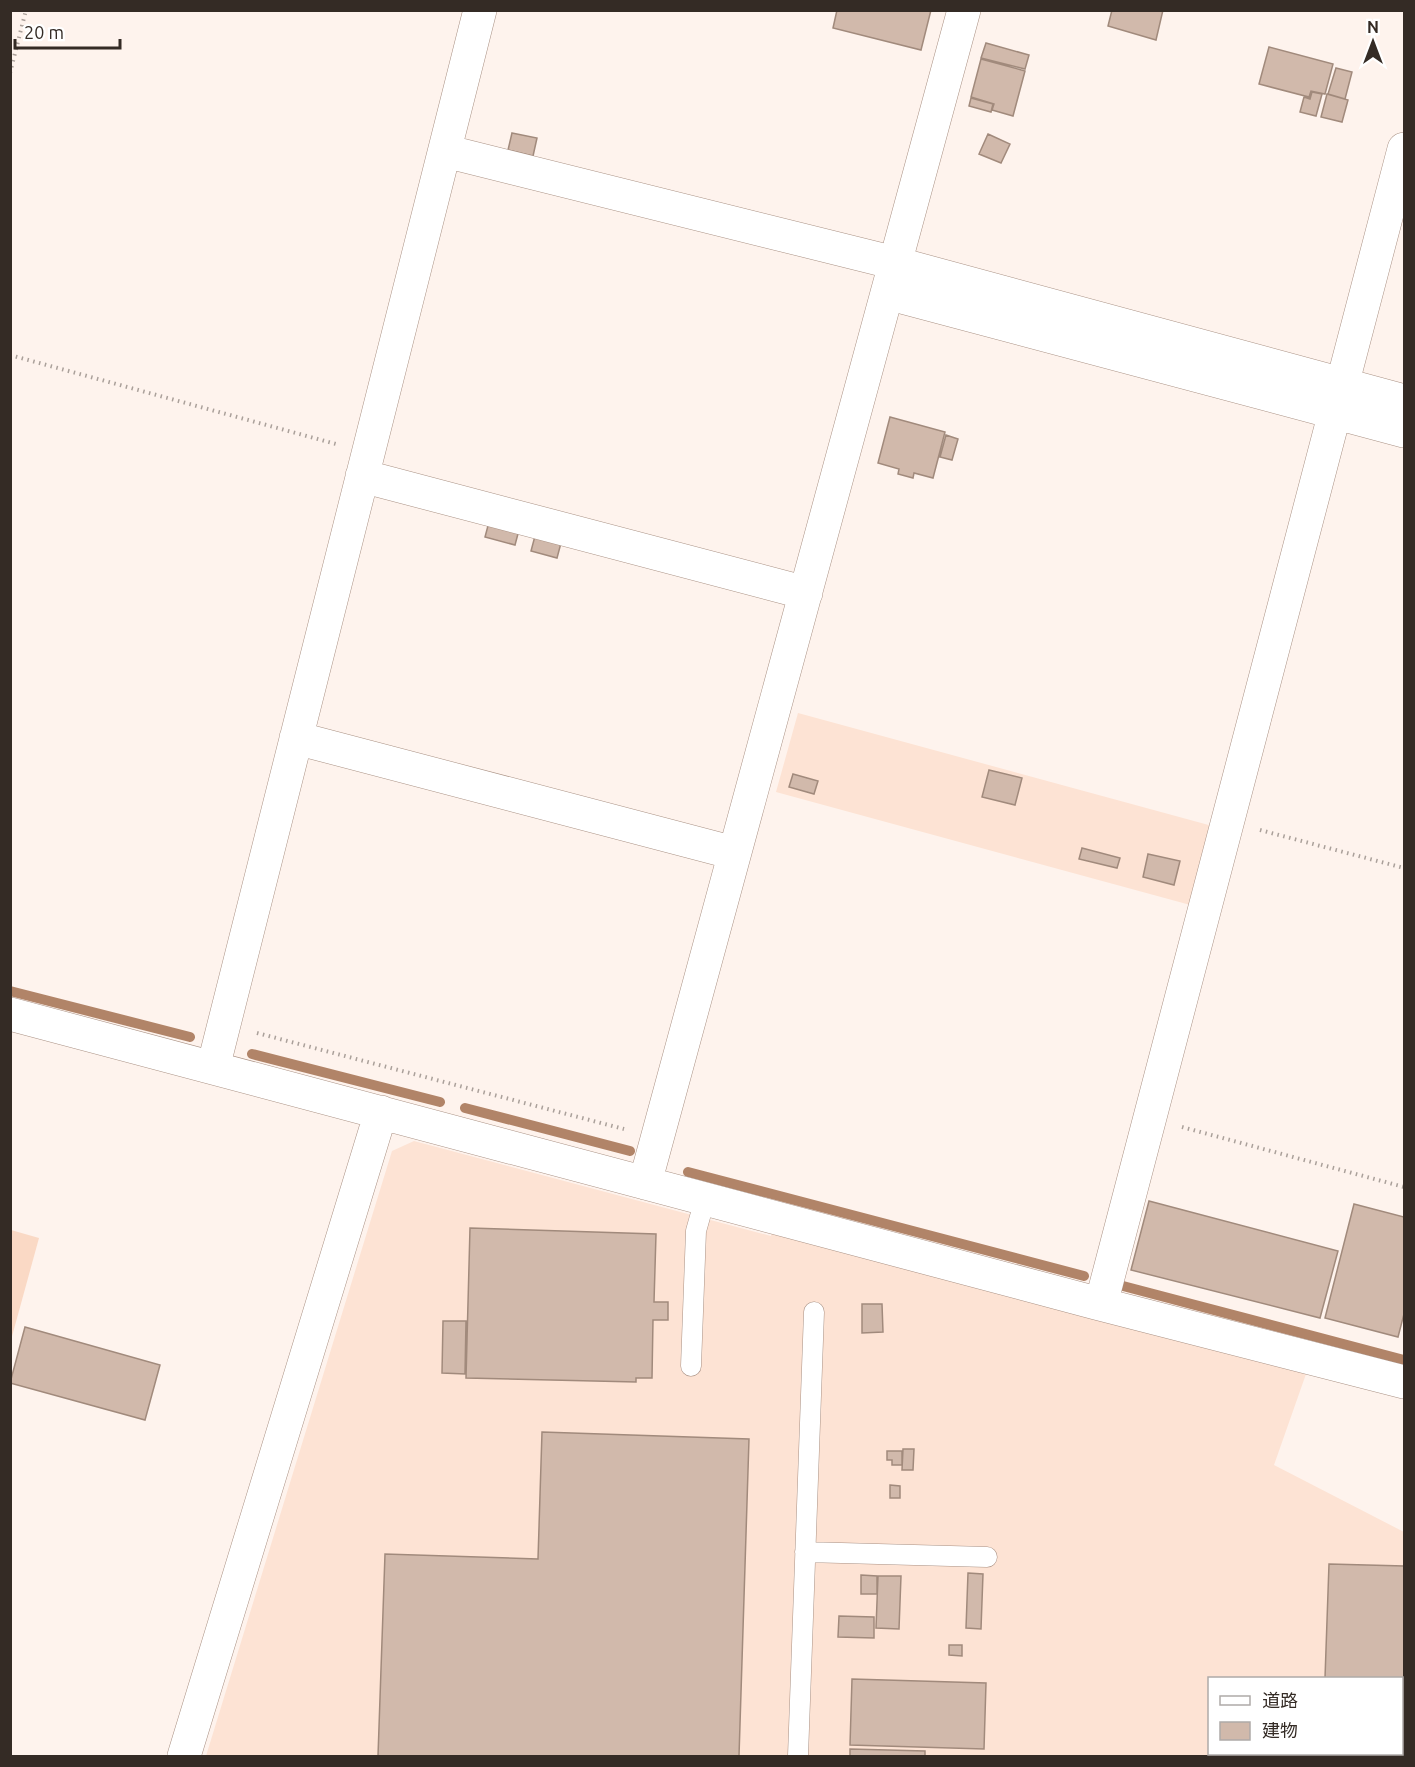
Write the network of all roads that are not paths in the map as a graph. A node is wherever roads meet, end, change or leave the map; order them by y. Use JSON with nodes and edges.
{"nodes":[{"id":1,"x":480,"y":10,"type":"edge"},
{"id":2,"x":964,"y":10,"type":"edge"},
{"id":3,"x":1404,"y":149,"type":"edge"},
{"id":4,"x":445,"y":151,"type":"junction"},
{"id":5,"x":891,"y":278,"type":"junction"},
{"id":6,"x":1339,"y":398,"type":"junction"},
{"id":7,"x":1404,"y":401,"type":"edge"},
{"id":8,"x":1404,"y":431,"type":"edge"},
{"id":9,"x":365,"y":465,"type":"junction"},
{"id":10,"x":806,"y":592,"type":"junction"},
{"id":11,"x":296,"y":738,"type":"junction"},
{"id":12,"x":734,"y":853,"type":"junction"},
{"id":13,"x":10,"y":1014,"type":"edge"},
{"id":14,"x":213,"y":1068,"type":"junction"},
{"id":15,"x":381,"y":1112,"type":"junction"},
{"id":16,"x":645,"y":1183,"type":"junction"},
{"id":17,"x":705,"y":1199,"type":"junction"},
{"id":18,"x":1101,"y":1304,"type":"junction"},
{"id":19,"x":814,"y":1312,"type":"dead end"},
{"id":20,"x":691,"y":1366,"type":"dead end"},
{"id":21,"x":1404,"y":1382,"type":"edge"},
{"id":22,"x":805,"y":1552,"type":"junction"},
{"id":23,"x":987,"y":1557,"type":"dead end"},
{"id":24,"x":184,"y":1756,"type":"edge"},
{"id":25,"x":798,"y":1756,"type":"edge"}],
"edges":[{"from":1,"to":4,"type":"street"},
{"from":2,"to":5,"type":"street"},
{"from":3,"to":6,"type":"street"},
{"from":4,"to":5,"type":"street"},
{"from":4,"to":9,"type":"street"},
{"from":5,"to":6,"type":"street"},
{"from":5,"to":10,"type":"street"},
{"from":6,"to":7,"type":"street"},
{"from":6,"to":8,"type":"street"},
{"from":6,"to":18,"type":"street"},
{"from":9,"to":10,"type":"street"},
{"from":9,"to":11,"type":"street"},
{"from":10,"to":12,"type":"street"},
{"from":11,"to":12,"type":"street"},
{"from":11,"to":14,"type":"street"},
{"from":12,"to":16,"type":"street"},
{"from":13,"to":14,"type":"street"},
{"from":14,"to":15,"type":"street"},
{"from":15,"to":16,"type":"street"},
{"from":15,"to":24,"type":"street"},
{"from":16,"to":17,"type":"street"},
{"from":17,"to":18,"type":"street"},
{"from":17,"to":20,"type":"lane"},
{"from":18,"to":21,"type":"street"},
{"from":19,"to":22,"type":"lane"},
{"from":22,"to":23,"type":"lane"},
{"from":22,"to":25,"type":"lane"}]}
